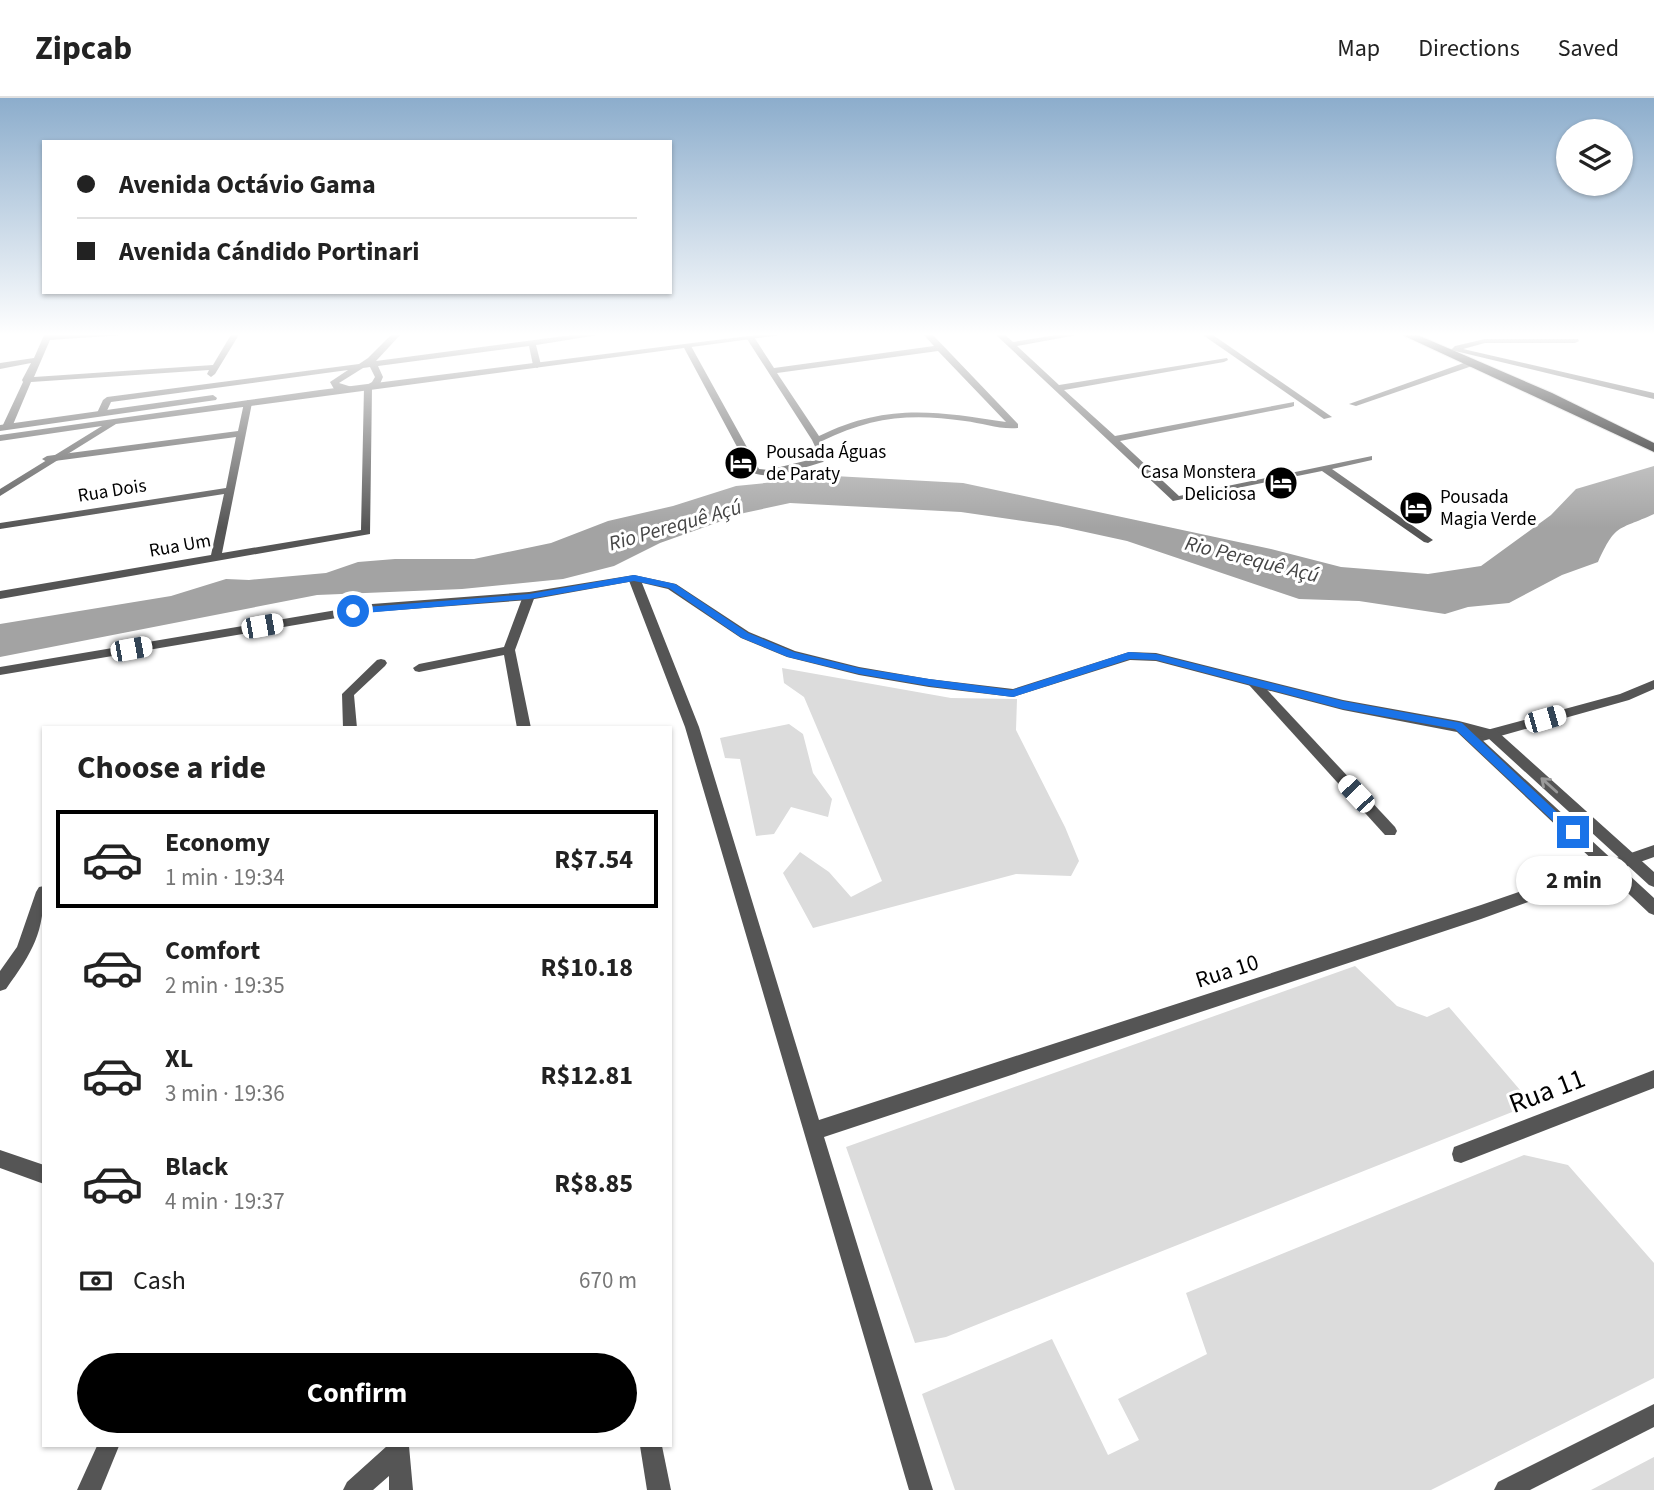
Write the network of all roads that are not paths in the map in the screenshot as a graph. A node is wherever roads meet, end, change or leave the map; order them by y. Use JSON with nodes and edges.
{"nodes":[{"id":1,"x":17,"y":398,"type":"edge"},
{"id":2,"x":121,"y":398,"type":"edge"},
{"id":3,"x":193,"y":398,"type":"edge"},
{"id":4,"x":213,"y":398,"type":"edge"},
{"id":5,"x":284,"y":398,"type":"edge"},
{"id":6,"x":368,"y":398,"type":"edge"},
{"id":7,"x":716,"y":398,"type":"edge"},
{"id":8,"x":789,"y":398,"type":"edge"},
{"id":9,"x":988,"y":398,"type":"edge"},
{"id":10,"x":1070,"y":398,"type":"edge"},
{"id":11,"x":1299,"y":398,"type":"edge"},
{"id":12,"x":1371,"y":398,"type":"edge"},
{"id":13,"x":1549,"y":398,"type":"edge"},
{"id":14,"x":190,"y":401,"type":"junction"},
{"id":15,"x":248,"y":403,"type":"junction"},
{"id":16,"x":1291,"y":404,"type":"dead end"},
{"id":17,"x":1353,"y":404,"type":"dead end"},
{"id":18,"x":102,"y":414,"type":"junction"},
{"id":19,"x":115,"y":417,"type":"junction"},
{"id":20,"x":1327,"y":417,"type":"dead end"},
{"id":21,"x":90,"y":425,"type":"junction"},
{"id":22,"x":3,"y":428,"type":"edge"},
{"id":23,"x":242,"y":433,"type":"junction"},
{"id":24,"x":0,"y":438,"type":"edge"},
{"id":25,"x":1114,"y":439,"type":"junction"},
{"id":26,"x":817,"y":440,"type":"junction"},
{"id":27,"x":1654,"y":448,"type":"edge"},
{"id":28,"x":1369,"y":458,"type":"dead end"},
{"id":29,"x":51,"y":459,"type":"junction"},
{"id":30,"x":1324,"y":468,"type":"junction"},
{"id":31,"x":0,"y":487,"type":"edge"},
{"id":32,"x":229,"y":490,"type":"junction"},
{"id":33,"x":0,"y":494,"type":"edge"},
{"id":34,"x":0,"y":526,"type":"edge"},
{"id":35,"x":1428,"y":540,"type":"dead end"},
{"id":36,"x":216,"y":558,"type":"junction"},
{"id":37,"x":634,"y":578,"type":"junction"},
{"id":38,"x":0,"y":595,"type":"edge"},
{"id":39,"x":529,"y":596,"type":"junction"},
{"id":40,"x":509,"y":650,"type":"junction"},
{"id":41,"x":381,"y":663,"type":"dead end"},
{"id":42,"x":419,"y":667,"type":"dead end"},
{"id":43,"x":0,"y":671,"type":"edge"},
{"id":44,"x":1253,"y":682,"type":"junction"},
{"id":45,"x":1654,"y":684,"type":"edge"},
{"id":46,"x":350,"y":726,"type":"edge"},
{"id":47,"x":524,"y":726,"type":"edge"},
{"id":48,"x":1458,"y":726,"type":"junction"},
{"id":49,"x":1492,"y":734,"type":"junction"},
{"id":50,"x":1472,"y":739,"type":"junction"},
{"id":51,"x":1390,"y":831,"type":"dead end"},
{"id":52,"x":1654,"y":851,"type":"edge"},
{"id":53,"x":1630,"y":859,"type":"junction"},
{"id":54,"x":1608,"y":866,"type":"junction"},
{"id":55,"x":1654,"y":881,"type":"edge"},
{"id":56,"x":42,"y":898,"type":"edge"},
{"id":57,"x":1654,"y":908,"type":"edge"},
{"id":58,"x":0,"y":984,"type":"edge"},
{"id":59,"x":1654,"y":1079,"type":"edge"},
{"id":60,"x":813,"y":1131,"type":"junction"},
{"id":61,"x":1461,"y":1154,"type":"dead end"},
{"id":62,"x":0,"y":1159,"type":"edge"},
{"id":63,"x":42,"y":1174,"type":"edge"},
{"id":64,"x":1654,"y":1415,"type":"edge"},
{"id":65,"x":108,"y":1447,"type":"edge"},
{"id":66,"x":651,"y":1447,"type":"edge"},
{"id":67,"x":398,"y":1449,"type":"edge"},
{"id":68,"x":89,"y":1490,"type":"edge"},
{"id":69,"x":355,"y":1490,"type":"edge"},
{"id":70,"x":401,"y":1490,"type":"edge"},
{"id":71,"x":659,"y":1490,"type":"edge"},
{"id":72,"x":921,"y":1490,"type":"edge"},
{"id":73,"x":1506,"y":1490,"type":"edge"}],
"edges":[{"from":1,"to":22,"type":"street"},
{"from":2,"to":18,"type":"street"},
{"from":3,"to":14,"type":"street"},
{"from":4,"to":14,"type":"street"},
{"from":5,"to":15,"type":"street"},
{"from":6,"to":36,"type":"street","name":"Rua Um"},
{"from":7,"to":26,"type":"street"},
{"from":8,"to":26,"type":"street"},
{"from":9,"to":26,"type":"street"},
{"from":10,"to":25,"type":"street"},
{"from":11,"to":20,"type":"street"},
{"from":12,"to":17,"type":"street"},
{"from":13,"to":27,"type":"highway"},
{"from":14,"to":19,"type":"street"},
{"from":15,"to":19,"type":"street"},
{"from":15,"to":23,"type":"street"},
{"from":16,"to":25,"type":"street"},
{"from":18,"to":19,"type":"street"},
{"from":18,"to":21,"type":"street"},
{"from":18,"to":22,"type":"street"},
{"from":19,"to":21,"type":"street"},
{"from":19,"to":29,"type":"street"},
{"from":21,"to":24,"type":"street"},
{"from":21,"to":29,"type":"street"},
{"from":23,"to":29,"type":"street"},
{"from":23,"to":32,"type":"street"},
{"from":25,"to":30,"type":"street"},
{"from":28,"to":30,"type":"street"},
{"from":29,"to":31,"type":"street"},
{"from":29,"to":33,"type":"street"},
{"from":30,"to":35,"type":"street"},
{"from":32,"to":34,"type":"street","name":"Rua Dois"},
{"from":32,"to":36,"type":"street"},
{"from":36,"to":38,"type":"street","name":"Rua Um"},
{"from":37,"to":39,"type":"street"},
{"from":37,"to":44,"type":"street"},
{"from":37,"to":60,"type":"street"},
{"from":39,"to":40,"type":"street"},
{"from":39,"to":43,"type":"street"},
{"from":40,"to":42,"type":"street"},
{"from":40,"to":47,"type":"street"},
{"from":41,"to":46,"type":"street"},
{"from":44,"to":48,"type":"street"},
{"from":44,"to":51,"type":"street"},
{"from":45,"to":49,"type":"street"},
{"from":48,"to":49,"type":"street"},
{"from":48,"to":50,"type":"street"},
{"from":49,"to":50,"type":"street"},
{"from":53,"to":49,"type":"street","one_way":true},
{"from":50,"to":54,"type":"street"},
{"from":52,"to":53,"type":"street","name":"Rua 10"},
{"from":53,"to":54,"type":"street","name":"Rua 10"},
{"from":53,"to":55,"type":"street"},
{"from":54,"to":57,"type":"street"},
{"from":54,"to":60,"type":"street","name":"Rua 10"},
{"from":56,"to":58,"type":"street"},
{"from":59,"to":61,"type":"street","name":"Rua 11"},
{"from":60,"to":72,"type":"street"},
{"from":62,"to":63,"type":"street"},
{"from":64,"to":73,"type":"street"},
{"from":65,"to":68,"type":"street"},
{"from":66,"to":71,"type":"street"},
{"from":67,"to":69,"type":"street"},
{"from":67,"to":70,"type":"street"}]}
